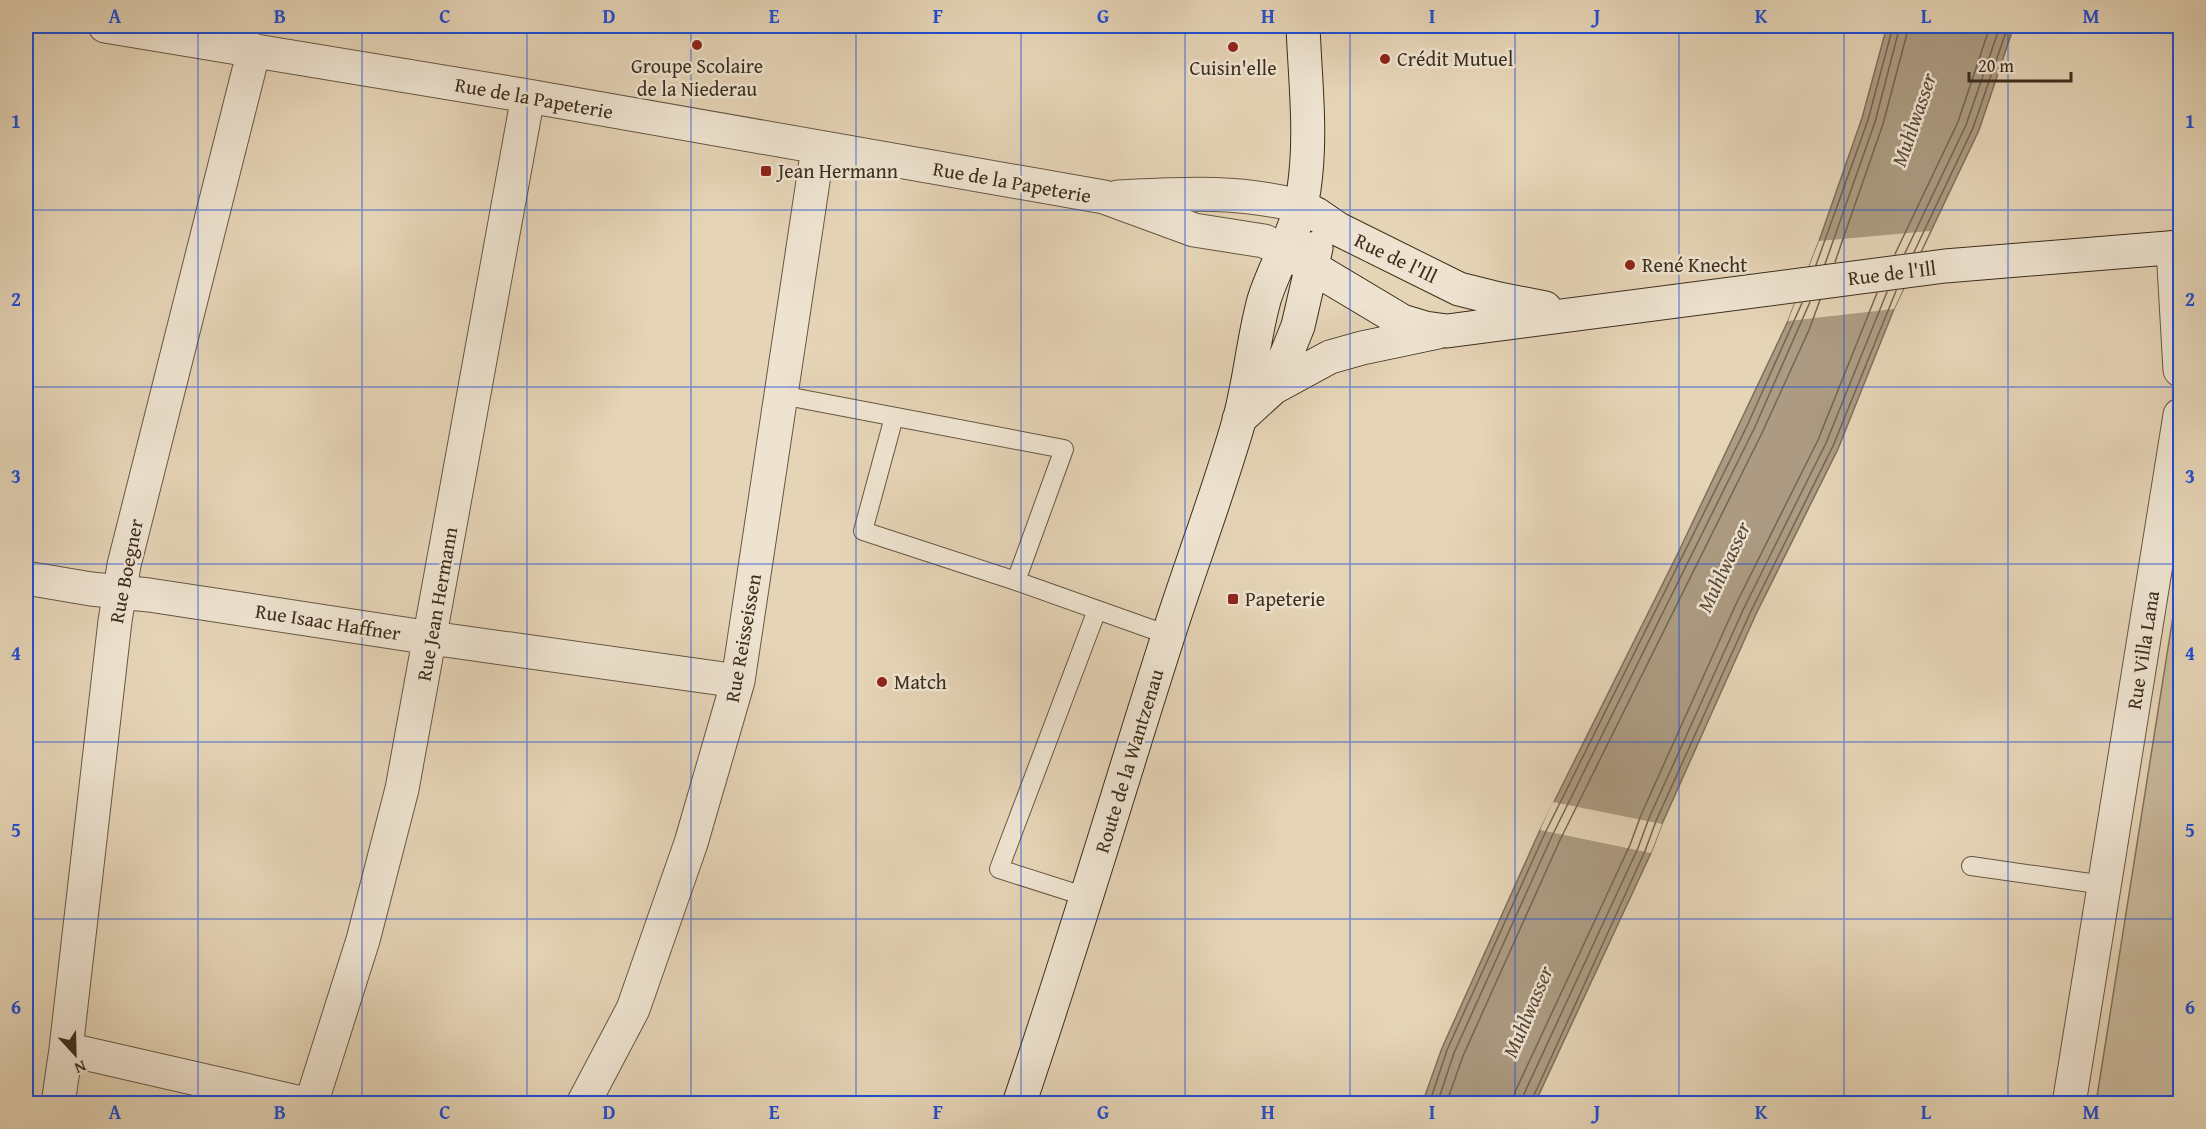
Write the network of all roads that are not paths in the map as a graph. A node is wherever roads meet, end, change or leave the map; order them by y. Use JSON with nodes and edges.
{"nodes":[{"id":1,"x":105,"y":26,"type":"edge"},
{"id":2,"x":1303,"y":26,"type":"edge"},
{"id":3,"x":254,"y":50,"type":"junction"},
{"id":4,"x":528,"y":96,"type":"junction"},
{"id":5,"x":1307,"y":145,"type":"junction"},
{"id":6,"x":818,"y":148,"type":"junction"},
{"id":7,"x":1104,"y":197,"type":"junction"},
{"id":8,"x":1257,"y":198,"type":"junction"},
{"id":9,"x":1303,"y":236,"type":"junction"},
{"id":10,"x":2177,"y":247,"type":"edge"},
{"id":11,"x":1264,"y":299,"type":"junction"},
{"id":12,"x":1604,"y":310,"type":"junction"},
{"id":13,"x":1447,"y":331,"type":"junction"},
{"id":14,"x":2181,"y":370,"type":"edge"},
{"id":15,"x":1273,"y":388,"type":"junction"},
{"id":16,"x":782,"y":395,"type":"junction"},
{"id":17,"x":2181,"y":415,"type":"edge"},
{"id":18,"x":894,"y":417,"type":"junction"},
{"id":19,"x":1239,"y":419,"type":"junction"},
{"id":20,"x":2176,"y":477,"type":"edge"},
{"id":21,"x":26,"y":578,"type":"edge"},
{"id":22,"x":1016,"y":581,"type":"junction"},
{"id":23,"x":121,"y":591,"type":"junction"},
{"id":24,"x":1097,"y":610,"type":"junction"},
{"id":25,"x":1168,"y":635,"type":"junction"},
{"id":26,"x":431,"y":638,"type":"junction"},
{"id":27,"x":738,"y":681,"type":"junction"},
{"id":28,"x":1971,"y":866,"type":"dead end"},
{"id":29,"x":2104,"y":885,"type":"junction"},
{"id":30,"x":1087,"y":897,"type":"junction"},
{"id":31,"x":66,"y":1049,"type":"junction"},
{"id":32,"x":58,"y":1104,"type":"edge"},
{"id":33,"x":306,"y":1104,"type":"edge"},
{"id":34,"x":311,"y":1104,"type":"edge"},
{"id":35,"x":583,"y":1104,"type":"edge"},
{"id":36,"x":1019,"y":1104,"type":"edge"},
{"id":37,"x":2069,"y":1104,"type":"edge"}],
"edges":[{"from":1,"to":3,"type":"street","name":"Rue de la Papeterie"},
{"from":2,"to":5,"type":"street","name":"Route de la Wantzenau"},
{"from":3,"to":4,"type":"street","name":"Rue de la Papeterie"},
{"from":3,"to":23,"type":"street","name":"Rue Boegner"},
{"from":4,"to":6,"type":"street","name":"Rue de la Papeterie"},
{"from":4,"to":26,"type":"street","name":"Rue Jean Hermann"},
{"from":5,"to":8,"type":"street","name":"Rue de la Papeterie"},
{"from":5,"to":9,"type":"street","name":"Route de la Wantzenau"},
{"from":5,"to":9,"type":"street"},
{"from":6,"to":7,"type":"street","name":"Rue de la Papeterie"},
{"from":6,"to":16,"type":"street","name":"Rue Reisseissen"},
{"from":7,"to":8,"type":"street","name":"Rue de la Papeterie"},
{"from":7,"to":9,"type":"street","name":"Rue de la Papeterie"},
{"from":8,"to":9,"type":"street","name":"Rue de la Papeterie"},
{"from":9,"to":11,"type":"street","name":"Route de la Wantzenau"},
{"from":9,"to":11,"type":"street"},
{"from":9,"to":12,"type":"street","name":"Rue de l'Ill"},
{"from":9,"to":13,"type":"street","name":"Rue de l'Ill"},
{"from":9,"to":15,"type":"street","name":"Route de la Wantzenau"},
{"from":10,"to":12,"type":"street","name":"Rue de l'Ill"},
{"from":10,"to":14,"type":"street"},
{"from":11,"to":19,"type":"street","name":"Route de la Wantzenau"},
{"from":12,"to":13,"type":"street","name":"Rue de l'Ill"},
{"from":13,"to":15,"type":"street","name":"Rue de l'Ill"},
{"from":15,"to":19,"type":"street","name":"Route de la Wantzenau"},
{"from":16,"to":18,"type":"lane"},
{"from":16,"to":27,"type":"street","name":"Rue Reisseissen"},
{"from":17,"to":20,"type":"street","name":"Rue Villa Lana"},
{"from":18,"to":22,"type":"lane"},
{"from":18,"to":22,"type":"lane"},
{"from":19,"to":25,"type":"street","name":"Route de la Wantzenau"},
{"from":20,"to":29,"type":"street","name":"Rue Villa Lana"},
{"from":21,"to":23,"type":"street","name":"Rue Isaac Haffner"},
{"from":22,"to":24,"type":"lane"},
{"from":23,"to":26,"type":"street","name":"Rue Isaac Haffner"},
{"from":23,"to":31,"type":"street","name":"Rue Boegner"},
{"from":24,"to":25,"type":"lane"},
{"from":24,"to":30,"type":"lane"},
{"from":25,"to":30,"type":"street","name":"Route de la Wantzenau"},
{"from":26,"to":27,"type":"street","name":"Rue Isaac Haffner"},
{"from":26,"to":34,"type":"street","name":"Rue Jean Hermann"},
{"from":27,"to":35,"type":"street","name":"Rue Reisseissen"},
{"from":28,"to":29,"type":"lane"},
{"from":29,"to":37,"type":"street","name":"Rue Villa Lana"},
{"from":30,"to":36,"type":"street","name":"Route de la Wantzenau"},
{"from":31,"to":32,"type":"street","name":"Rue Boegner"},
{"from":31,"to":33,"type":"street"}]}
